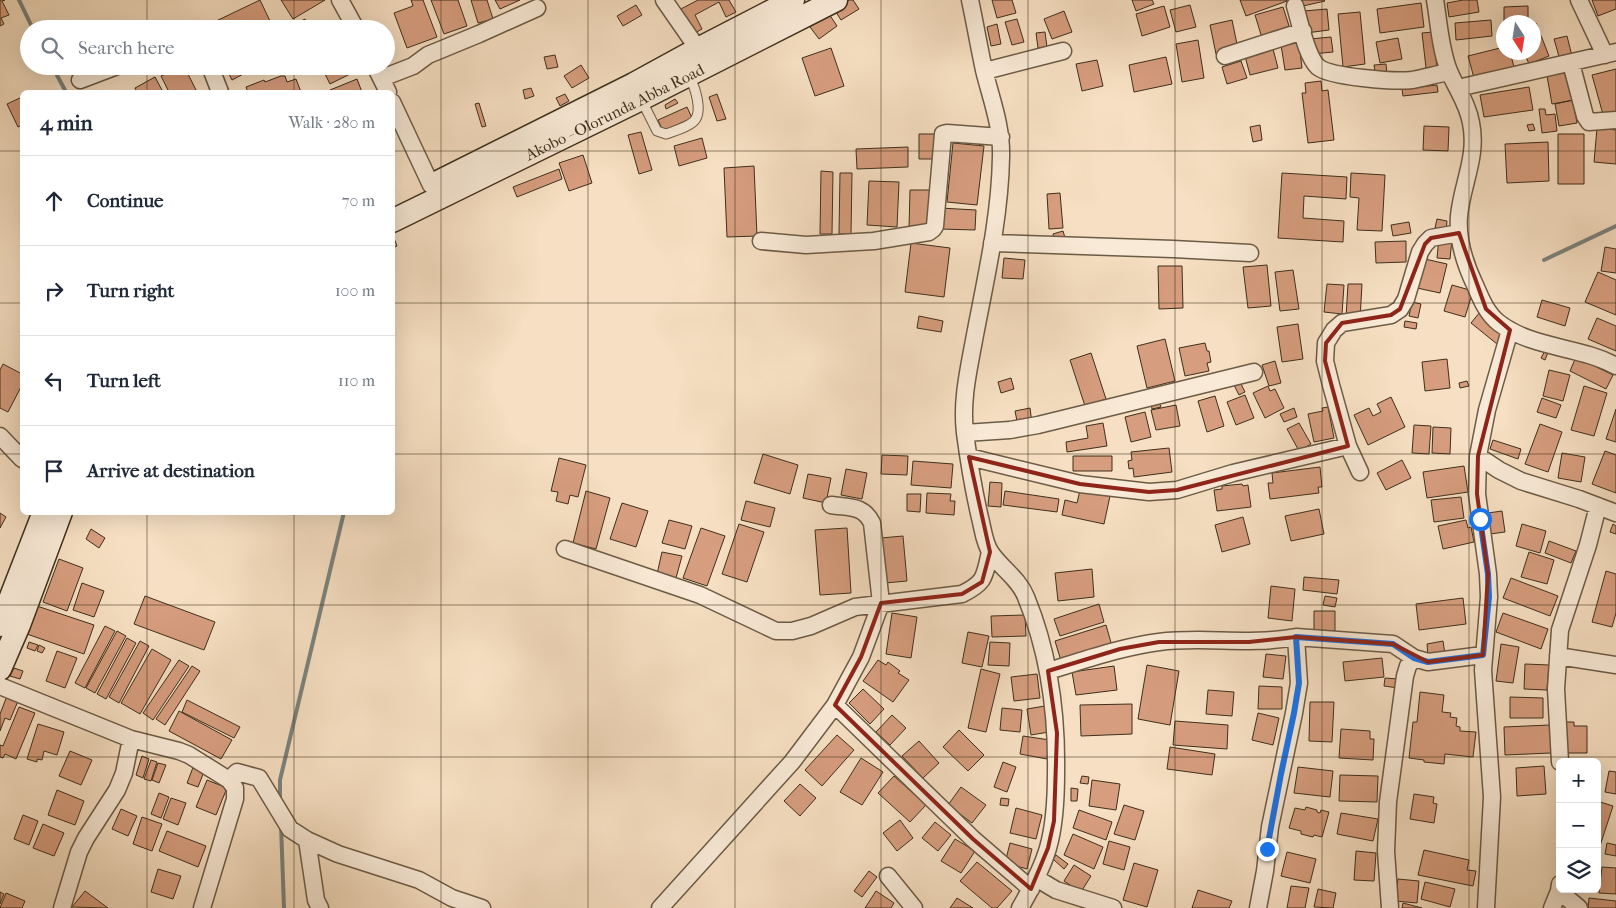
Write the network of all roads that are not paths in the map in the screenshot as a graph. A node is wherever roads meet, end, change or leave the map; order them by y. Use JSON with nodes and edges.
{"nodes":[{"id":1,"x":340,"y":0,"type":"edge"},
{"id":2,"x":664,"y":0,"type":"edge"},
{"id":3,"x":793,"y":0,"type":"edge"},
{"id":4,"x":836,"y":0,"type":"edge"},
{"id":5,"x":970,"y":0,"type":"edge"},
{"id":6,"x":1435,"y":0,"type":"edge"},
{"id":7,"x":1579,"y":0,"type":"edge"},
{"id":8,"x":1295,"y":6,"type":"dead end"},
{"id":9,"x":537,"y":8,"type":"dead end"},
{"id":10,"x":351,"y":20,"type":"edge"},
{"id":11,"x":1303,"y":31,"type":"junction"},
{"id":12,"x":698,"y":48,"type":"junction"},
{"id":13,"x":1063,"y":51,"type":"dead end"},
{"id":14,"x":1611,"y":54,"type":"edge"},
{"id":15,"x":1225,"y":56,"type":"dead end"},
{"id":16,"x":1571,"y":63,"type":"junction"},
{"id":17,"x":985,"y":71,"type":"junction"},
{"id":18,"x":1450,"y":72,"type":"junction"},
{"id":19,"x":395,"y":74,"type":"edge"},
{"id":20,"x":688,"y":74,"type":"junction"},
{"id":21,"x":90,"y":75,"type":"edge"},
{"id":22,"x":213,"y":75,"type":"edge"},
{"id":23,"x":80,"y":80,"type":"dead end"},
{"id":24,"x":1458,"y":88,"type":"junction"},
{"id":25,"x":219,"y":90,"type":"edge"},
{"id":26,"x":641,"y":99,"type":"junction"},
{"id":27,"x":395,"y":108,"type":"edge"},
{"id":28,"x":1616,"y":120,"type":"edge"},
{"id":29,"x":1001,"y":137,"type":"junction"},
{"id":30,"x":431,"y":185,"type":"junction"},
{"id":31,"x":395,"y":203,"type":"edge"},
{"id":32,"x":395,"y":220,"type":"edge"},
{"id":33,"x":1459,"y":233,"type":"junction"},
{"id":34,"x":761,"y":241,"type":"dead end"},
{"id":35,"x":992,"y":243,"type":"junction"},
{"id":36,"x":1250,"y":253,"type":"dead end"},
{"id":37,"x":1510,"y":330,"type":"junction"},
{"id":38,"x":1616,"y":366,"type":"edge"},
{"id":39,"x":1254,"y":372,"type":"dead end"},
{"id":40,"x":965,"y":433,"type":"junction"},
{"id":41,"x":0,"y":436,"type":"edge"},
{"id":42,"x":1348,"y":446,"type":"junction"},
{"id":43,"x":1478,"y":456,"type":"junction"},
{"id":44,"x":20,"y":457,"type":"edge"},
{"id":45,"x":969,"y":457,"type":"junction"},
{"id":46,"x":1360,"y":472,"type":"dead end"},
{"id":47,"x":831,"y":505,"type":"dead end"},
{"id":48,"x":1598,"y":506,"type":"junction"},
{"id":49,"x":1616,"y":514,"type":"edge"},
{"id":50,"x":43,"y":515,"type":"edge"},
{"id":51,"x":60,"y":515,"type":"edge"},
{"id":52,"x":564,"y":549,"type":"dead end"},
{"id":53,"x":990,"y":552,"type":"junction"},
{"id":54,"x":881,"y":604,"type":"junction"},
{"id":55,"x":1,"y":619,"type":"edge"},
{"id":56,"x":1296,"y":637,"type":"junction"},
{"id":57,"x":1483,"y":655,"type":"junction"},
{"id":58,"x":1558,"y":656,"type":"junction"},
{"id":59,"x":1414,"y":658,"type":"junction"},
{"id":60,"x":1616,"y":665,"type":"edge"},
{"id":61,"x":0,"y":669,"type":"edge"},
{"id":62,"x":1048,"y":671,"type":"junction"},
{"id":63,"x":0,"y":686,"type":"edge"},
{"id":64,"x":835,"y":705,"type":"junction"},
{"id":65,"x":131,"y":739,"type":"junction"},
{"id":66,"x":1560,"y":758,"type":"edge"},
{"id":67,"x":228,"y":780,"type":"junction"},
{"id":68,"x":308,"y":840,"type":"junction"},
{"id":69,"x":888,"y":876,"type":"dead end"},
{"id":70,"x":1034,"y":884,"type":"junction"},
{"id":71,"x":1557,"y":893,"type":"edge"},
{"id":72,"x":1564,"y":893,"type":"edge"},
{"id":73,"x":664,"y":906,"type":"edge"},
{"id":74,"x":62,"y":908,"type":"edge"},
{"id":75,"x":202,"y":908,"type":"edge"},
{"id":76,"x":320,"y":908,"type":"edge"},
{"id":77,"x":482,"y":908,"type":"edge"},
{"id":78,"x":914,"y":908,"type":"edge"},
{"id":79,"x":1020,"y":908,"type":"edge"},
{"id":80,"x":1113,"y":908,"type":"edge"},
{"id":81,"x":1258,"y":908,"type":"edge"},
{"id":82,"x":1390,"y":908,"type":"edge"},
{"id":83,"x":1486,"y":908,"type":"edge"},
{"id":84,"x":1552,"y":908,"type":"edge"},
{"id":85,"x":1579,"y":908,"type":"edge"}],
"edges":[{"from":1,"to":10,"type":"street"},
{"from":2,"to":12,"type":"street"},
{"from":3,"to":12,"type":"main road","name":"Akobo - Olorunda Abba Road"},
{"from":4,"to":20,"type":"main road","name":"Akobo - Olorunda Abba Road"},
{"from":5,"to":17,"type":"street"},
{"from":6,"to":18,"type":"street"},
{"from":7,"to":14,"type":"street"},
{"from":8,"to":11,"type":"street"},
{"from":9,"to":19,"type":"street"},
{"from":11,"to":15,"type":"street"},
{"from":11,"to":18,"type":"street"},
{"from":12,"to":30,"type":"main road","name":"Akobo - Olorunda Abba Road"},
{"from":13,"to":17,"type":"street"},
{"from":14,"to":16,"type":"street"},
{"from":16,"to":24,"type":"street"},
{"from":16,"to":28,"type":"street"},
{"from":17,"to":29,"type":"street"},
{"from":18,"to":24,"type":"street"},
{"from":20,"to":26,"type":"main road","name":"Akobo - Olorunda Abba Road"},
{"from":20,"to":26,"type":"lane"},
{"from":21,"to":23,"type":"street"},
{"from":22,"to":25,"type":"street"},
{"from":24,"to":33,"type":"street"},
{"from":26,"to":32,"type":"main road","name":"Akobo - Olorunda Abba Road"},
{"from":27,"to":30,"type":"street"},
{"from":29,"to":34,"type":"street"},
{"from":29,"to":35,"type":"street"},
{"from":30,"to":31,"type":"main road","name":"Akobo - Olorunda Abba Road"},
{"from":33,"to":37,"type":"street"},
{"from":33,"to":42,"type":"street"},
{"from":35,"to":36,"type":"street"},
{"from":35,"to":40,"type":"street"},
{"from":37,"to":38,"type":"street"},
{"from":37,"to":43,"type":"street"},
{"from":39,"to":40,"type":"street"},
{"from":40,"to":45,"type":"street"},
{"from":41,"to":44,"type":"street"},
{"from":42,"to":45,"type":"street"},
{"from":42,"to":46,"type":"street"},
{"from":43,"to":48,"type":"street"},
{"from":43,"to":57,"type":"street"},
{"from":45,"to":53,"type":"street"},
{"from":47,"to":54,"type":"street"},
{"from":48,"to":49,"type":"street"},
{"from":48,"to":58,"type":"street"},
{"from":50,"to":55,"type":"main road"},
{"from":51,"to":61,"type":"main road"},
{"from":52,"to":54,"type":"street"},
{"from":53,"to":54,"type":"street"},
{"from":53,"to":62,"type":"street"},
{"from":54,"to":64,"type":"street"},
{"from":56,"to":59,"type":"street"},
{"from":56,"to":62,"type":"street"},
{"from":56,"to":81,"type":"street"},
{"from":57,"to":59,"type":"street"},
{"from":57,"to":83,"type":"street"},
{"from":58,"to":60,"type":"street"},
{"from":58,"to":66,"type":"street"},
{"from":59,"to":82,"type":"street"},
{"from":62,"to":70,"type":"street"},
{"from":63,"to":65,"type":"street"},
{"from":64,"to":70,"type":"street"},
{"from":64,"to":73,"type":"street"},
{"from":65,"to":67,"type":"street"},
{"from":65,"to":74,"type":"street"},
{"from":67,"to":68,"type":"street"},
{"from":67,"to":75,"type":"street"},
{"from":68,"to":76,"type":"street"},
{"from":68,"to":77,"type":"street"},
{"from":69,"to":78,"type":"street"},
{"from":70,"to":79,"type":"street"},
{"from":70,"to":80,"type":"street"},
{"from":71,"to":84,"type":"street"},
{"from":72,"to":85,"type":"street"}]}
